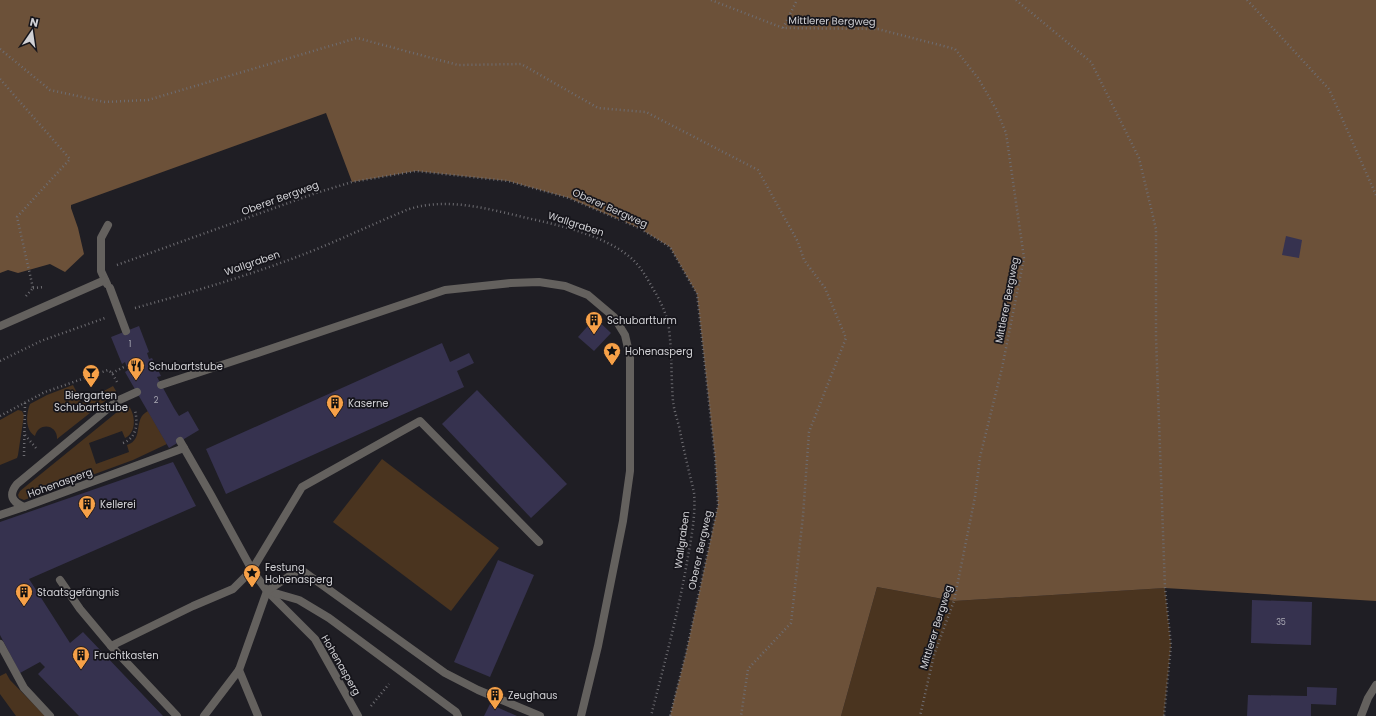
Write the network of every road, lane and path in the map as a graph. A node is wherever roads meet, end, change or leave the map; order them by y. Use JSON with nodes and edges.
{"nodes":[{"id":1,"x":711,"y":0,"type":"edge"},
{"id":2,"x":797,"y":0,"type":"edge"},
{"id":3,"x":1016,"y":0,"type":"edge"},
{"id":4,"x":1246,"y":0,"type":"edge"},
{"id":5,"x":783,"y":28,"type":"junction"},
{"id":6,"x":0,"y":49,"type":"edge"},
{"id":7,"x":0,"y":79,"type":"edge"},
{"id":8,"x":1376,"y":195,"type":"edge"},
{"id":9,"x":108,"y":225,"type":"dead end"},
{"id":10,"x":101,"y":271,"type":"junction"},
{"id":11,"x":105,"y":280,"type":"junction"},
{"id":12,"x":33,"y":288,"type":"dead end"},
{"id":13,"x":129,"y":310,"type":"dead end"},
{"id":14,"x":110,"y":317,"type":"dead end"},
{"id":15,"x":0,"y":326,"type":"edge"},
{"id":16,"x":126,"y":331,"type":"dead end"},
{"id":17,"x":0,"y":361,"type":"edge"},
{"id":18,"x":126,"y":366,"type":"dead end"},
{"id":19,"x":112,"y":373,"type":"junction"},
{"id":20,"x":161,"y":385,"type":"dead end"},
{"id":21,"x":131,"y":394,"type":"junction"},
{"id":22,"x":25,"y":403,"type":"junction"},
{"id":23,"x":0,"y":416,"type":"edge"},
{"id":24,"x":123,"y":443,"type":"dead end"},
{"id":25,"x":31,"y":473,"type":"junction"},
{"id":26,"x":24,"y":507,"type":"junction"},
{"id":27,"x":0,"y":515,"type":"edge"},
{"id":28,"x":539,"y":542,"type":"dead end"},
{"id":29,"x":252,"y":570,"type":"junction"},
{"id":30,"x":60,"y":580,"type":"dead end"},
{"id":31,"x":268,"y":591,"type":"junction"},
{"id":32,"x":0,"y":644,"type":"edge"},
{"id":33,"x":111,"y":646,"type":"junction"},
{"id":34,"x":239,"y":670,"type":"junction"},
{"id":35,"x":400,"y":670,"type":"junction"},
{"id":36,"x":1376,"y":685,"type":"edge"},
{"id":37,"x":368,"y":710,"type":"dead end"},
{"id":38,"x":50,"y":716,"type":"edge"},
{"id":39,"x":177,"y":716,"type":"edge"},
{"id":40,"x":204,"y":716,"type":"edge"},
{"id":41,"x":258,"y":716,"type":"edge"},
{"id":42,"x":358,"y":716,"type":"edge"},
{"id":43,"x":458,"y":716,"type":"edge"},
{"id":44,"x":540,"y":716,"type":"edge"},
{"id":45,"x":581,"y":716,"type":"edge"},
{"id":46,"x":651,"y":716,"type":"edge"},
{"id":47,"x":670,"y":716,"type":"edge"},
{"id":48,"x":741,"y":716,"type":"edge"},
{"id":49,"x":920,"y":716,"type":"edge"},
{"id":50,"x":1164,"y":716,"type":"edge"},
{"id":51,"x":1361,"y":716,"type":"edge"}],
"edges":[{"from":1,"to":5,"type":"path","name":"Mittlerer Bergweg"},
{"from":2,"to":5,"type":"path"},
{"from":3,"to":50,"type":"path"},
{"from":4,"to":8,"type":"path"},
{"from":5,"to":49,"type":"path","name":"Mittlerer Bergweg"},
{"from":6,"to":48,"type":"path"},
{"from":7,"to":12,"type":"path"},
{"from":9,"to":10,"type":"street"},
{"from":10,"to":11,"type":"street"},
{"from":10,"to":47,"type":"path","name":"Oberer Bergweg"},
{"from":11,"to":15,"type":"street"},
{"from":11,"to":16,"type":"street","bridge":true},
{"from":13,"to":46,"type":"path","name":"Wallgraben"},
{"from":14,"to":17,"type":"path"},
{"from":18,"to":19,"type":"path"},
{"from":19,"to":21,"type":"path"},
{"from":19,"to":22,"type":"path"},
{"from":20,"to":45,"type":"street"},
{"from":21,"to":24,"type":"path"},
{"from":21,"to":25,"type":"street","name":"Hohenasperg"},
{"from":22,"to":23,"type":"path"},
{"from":22,"to":25,"type":"path"},
{"from":25,"to":26,"type":"street","name":"Hohenasperg"},
{"from":26,"to":27,"type":"street"},
{"from":26,"to":29,"type":"street","name":"Hohenasperg"},
{"from":28,"to":29,"type":"street"},
{"from":29,"to":31,"type":"street","name":"Hohenasperg"},
{"from":29,"to":33,"type":"street"},
{"from":30,"to":33,"type":"street"},
{"from":31,"to":34,"type":"street"},
{"from":31,"to":35,"type":"street"},
{"from":31,"to":42,"type":"street","name":"Hohenasperg"},
{"from":31,"to":44,"type":"street"},
{"from":32,"to":38,"type":"street"},
{"from":33,"to":39,"type":"street"},
{"from":34,"to":40,"type":"street"},
{"from":34,"to":41,"type":"street"},
{"from":35,"to":37,"type":"path"},
{"from":35,"to":43,"type":"street"},
{"from":36,"to":51,"type":"street"}]}
